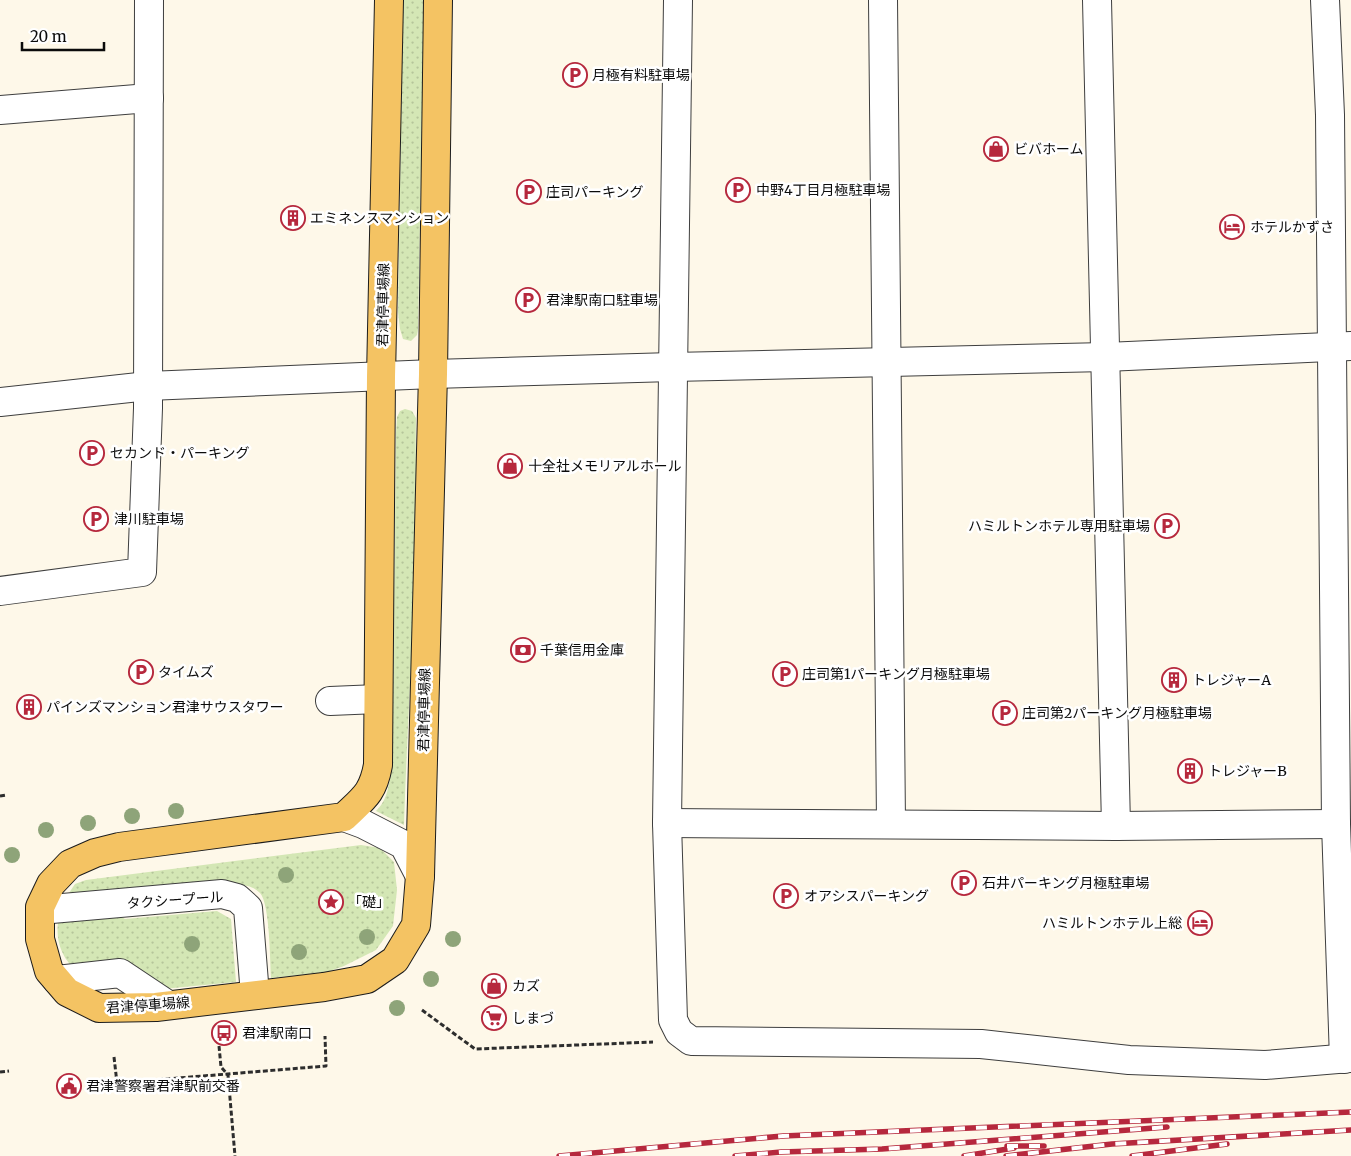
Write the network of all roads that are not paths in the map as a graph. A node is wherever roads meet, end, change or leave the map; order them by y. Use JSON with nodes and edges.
{"nodes":[{"id":1,"x":149,"y":0,"type":"edge"},
{"id":2,"x":390,"y":0,"type":"edge"},
{"id":3,"x":438,"y":0,"type":"edge"},
{"id":4,"x":678,"y":0,"type":"edge"},
{"id":5,"x":883,"y":0,"type":"edge"},
{"id":6,"x":1097,"y":0,"type":"edge"},
{"id":7,"x":1325,"y":0,"type":"edge"},
{"id":8,"x":148,"y":98,"type":"junction"},
{"id":9,"x":0,"y":110,"type":"edge"},
{"id":10,"x":1340,"y":115,"type":"edge"},
{"id":11,"x":1341,"y":347,"type":"edge"},
{"id":12,"x":1106,"y":357,"type":"junction"},
{"id":13,"x":886,"y":362,"type":"junction"},
{"id":14,"x":672,"y":367,"type":"junction"},
{"id":15,"x":433,"y":374,"type":"junction"},
{"id":16,"x":381,"y":377,"type":"junction"},
{"id":17,"x":148,"y":386,"type":"junction"},
{"id":18,"x":0,"y":402,"type":"edge"},
{"id":19,"x":1342,"y":576,"type":"edge"},
{"id":20,"x":0,"y":591,"type":"edge"},
{"id":21,"x":378,"y":699,"type":"junction"},
{"id":22,"x":330,"y":701,"type":"dead end"},
{"id":23,"x":344,"y":817,"type":"junction"},
{"id":24,"x":667,"y":823,"type":"junction"},
{"id":25,"x":891,"y":823,"type":"junction"},
{"id":26,"x":1336,"y":824,"type":"junction"},
{"id":27,"x":1116,"y":826,"type":"junction"},
{"id":28,"x":420,"y":876,"type":"junction"},
{"id":29,"x":40,"y":910,"type":"junction"},
{"id":30,"x":255,"y":995,"type":"junction"},
{"id":31,"x":1348,"y":1058,"type":"edge"}],
"edges":[{"from":1,"to":8,"type":"street"},
{"from":2,"to":16,"type":"main road","name":"君津停車場線"},
{"from":3,"to":15,"type":"main road","name":"君津停車場線"},
{"from":4,"to":14,"type":"street"},
{"from":5,"to":13,"type":"street"},
{"from":6,"to":12,"type":"street"},
{"from":7,"to":10,"type":"street"},
{"from":8,"to":9,"type":"street"},
{"from":8,"to":17,"type":"street"},
{"from":10,"to":11,"type":"street"},
{"from":11,"to":12,"type":"street"},
{"from":11,"to":19,"type":"street"},
{"from":12,"to":13,"type":"street"},
{"from":12,"to":27,"type":"street"},
{"from":13,"to":14,"type":"street"},
{"from":13,"to":25,"type":"street"},
{"from":14,"to":15,"type":"street"},
{"from":14,"to":24,"type":"street"},
{"from":15,"to":16,"type":"street"},
{"from":15,"to":28,"type":"main road","name":"君津停車場線"},
{"from":16,"to":17,"type":"street"},
{"from":16,"to":21,"type":"main road","name":"君津停車場線"},
{"from":17,"to":18,"type":"street"},
{"from":17,"to":20,"type":"street"},
{"from":19,"to":26,"type":"street"},
{"from":21,"to":22,"type":"street"},
{"from":21,"to":23,"type":"main road","name":"君津停車場線"},
{"from":23,"to":28,"type":"street"},
{"from":23,"to":29,"type":"main road","name":"君津停車場線"},
{"from":24,"to":25,"type":"street"},
{"from":24,"to":31,"type":"street"},
{"from":25,"to":27,"type":"street"},
{"from":26,"to":27,"type":"street"},
{"from":26,"to":31,"type":"street"},
{"from":28,"to":30,"type":"main road","name":"君津停車場線"},
{"from":29,"to":30,"type":"main road","name":"君津停車場線"},
{"from":29,"to":30,"type":"street","name":"タクシープール"}]}
